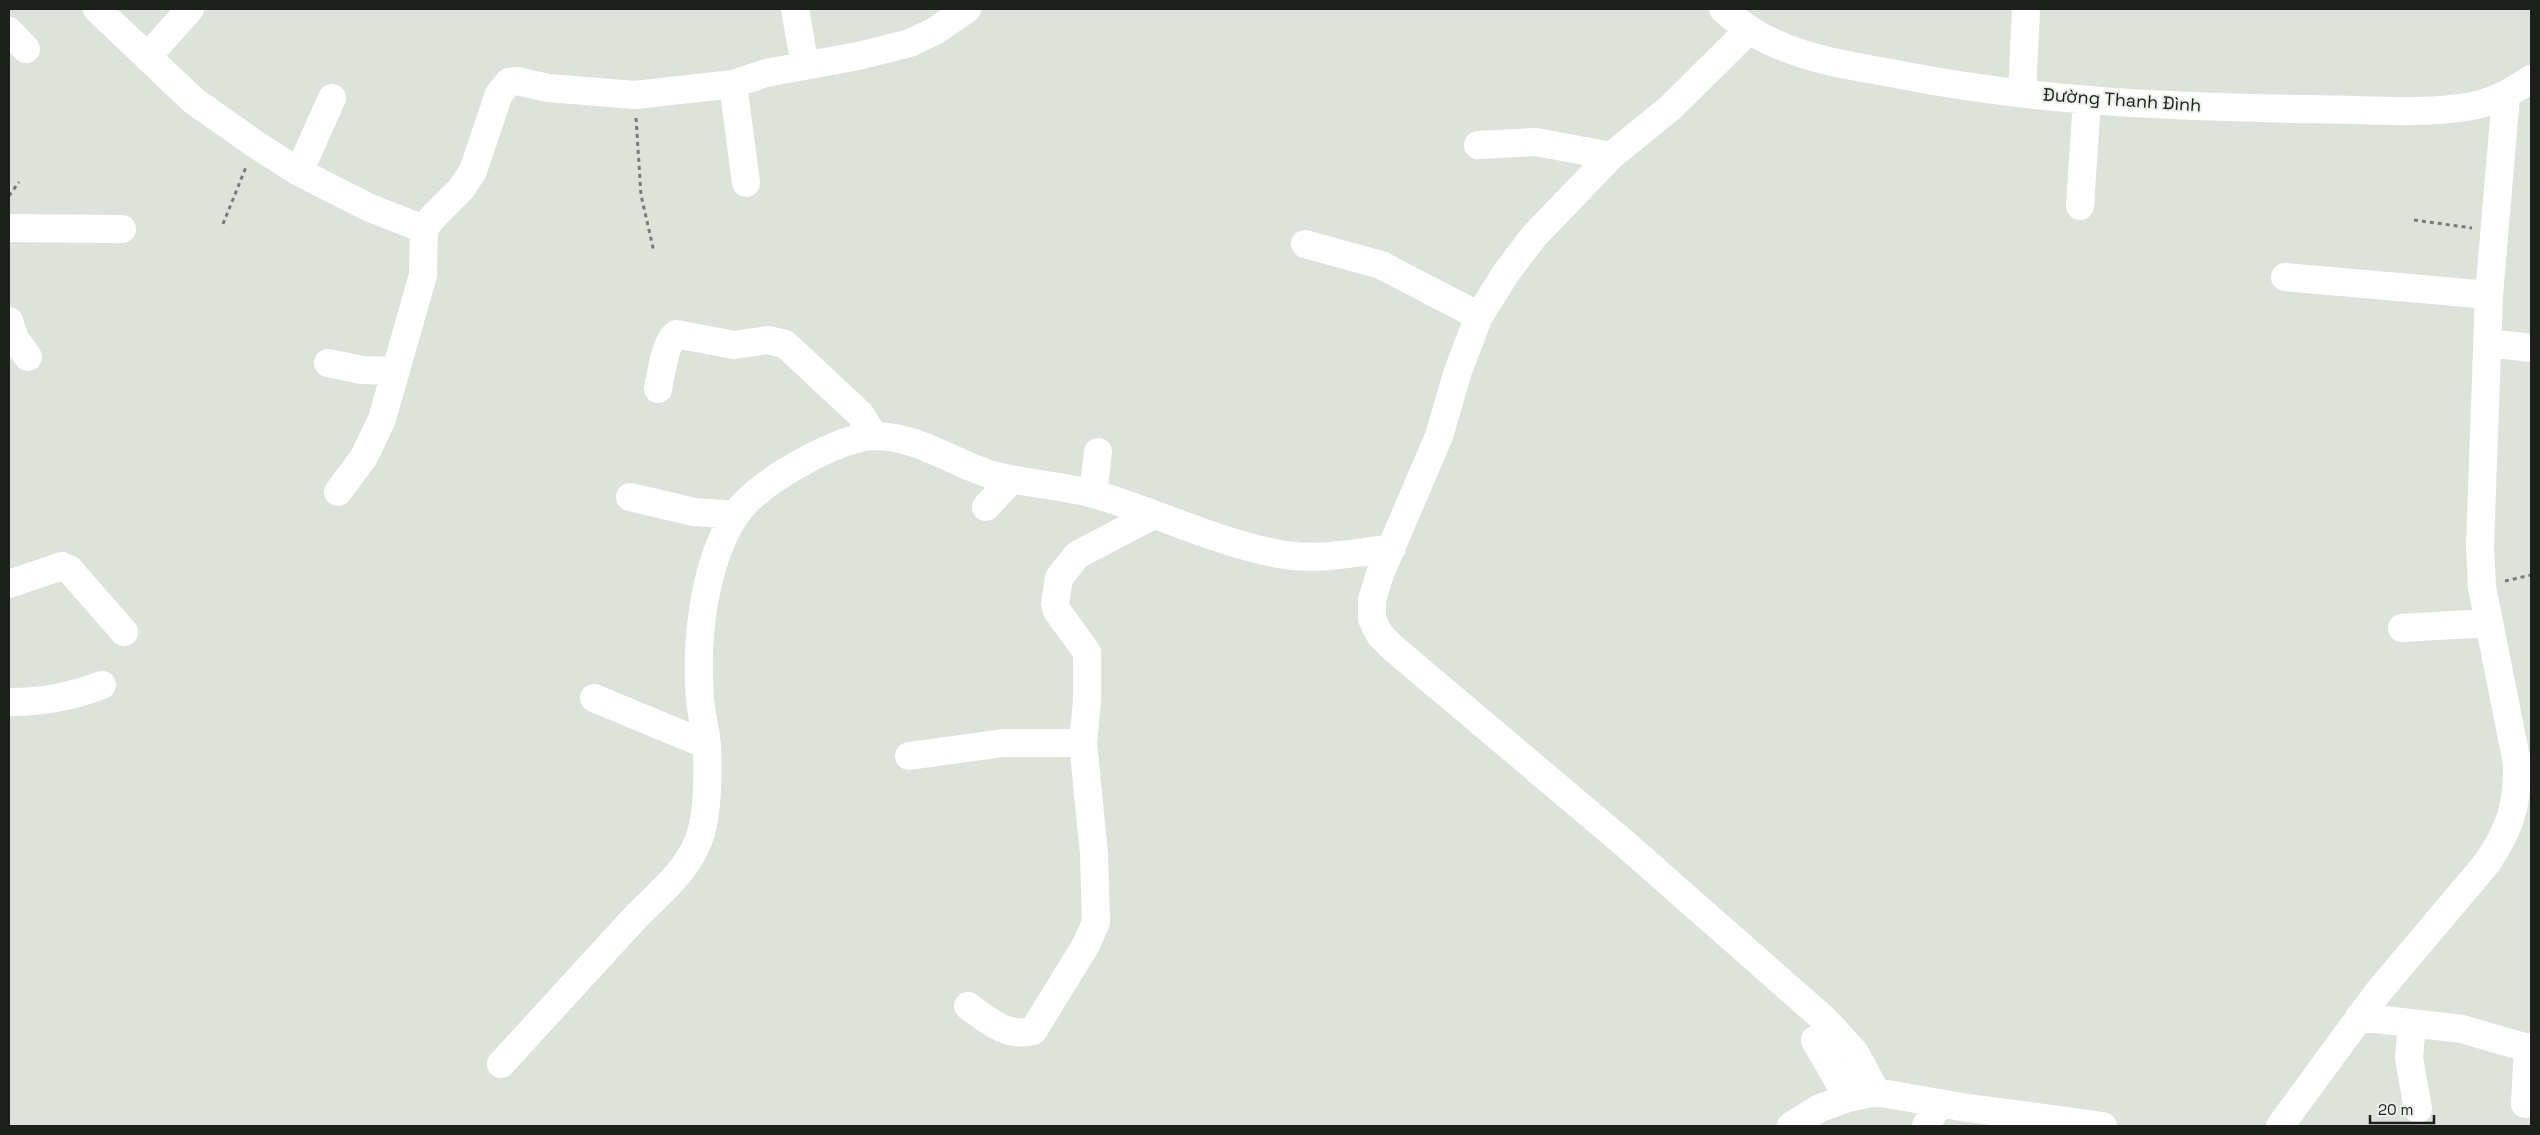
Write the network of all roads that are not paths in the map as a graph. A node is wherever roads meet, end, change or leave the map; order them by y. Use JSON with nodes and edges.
{"nodes":[{"id":1,"x":97,"y":9,"type":"edge"},
{"id":2,"x":190,"y":9,"type":"edge"},
{"id":3,"x":795,"y":9,"type":"edge"},
{"id":4,"x":967,"y":9,"type":"edge"},
{"id":5,"x":1723,"y":9,"type":"edge"},
{"id":6,"x":2026,"y":9,"type":"edge"},
{"id":7,"x":1748,"y":31,"type":"junction"},
{"id":8,"x":148,"y":56,"type":"junction"},
{"id":9,"x":805,"y":66,"type":"junction"},
{"id":10,"x":2531,"y":79,"type":"edge"},
{"id":11,"x":733,"y":84,"type":"junction"},
{"id":12,"x":2022,"y":93,"type":"junction"},
{"id":13,"x":2506,"y":96,"type":"junction"},
{"id":14,"x":332,"y":98,"type":"dead end"},
{"id":15,"x":2087,"y":100,"type":"junction"},
{"id":16,"x":1478,"y":145,"type":"dead end"},
{"id":17,"x":1611,"y":156,"type":"junction"},
{"id":18,"x":299,"y":172,"type":"junction"},
{"id":19,"x":746,"y":183,"type":"dead end"},
{"id":20,"x":2080,"y":206,"type":"dead end"},
{"id":21,"x":9,"y":228,"type":"edge"},
{"id":22,"x":122,"y":229,"type":"dead end"},
{"id":23,"x":424,"y":229,"type":"junction"},
{"id":24,"x":1305,"y":244,"type":"dead end"},
{"id":25,"x":2285,"y":277,"type":"dead end"},
{"id":26,"x":2490,"y":295,"type":"junction"},
{"id":27,"x":1479,"y":316,"type":"junction"},
{"id":28,"x":9,"y":321,"type":"edge"},
{"id":29,"x":2488,"y":343,"type":"junction"},
{"id":30,"x":2531,"y":348,"type":"edge"},
{"id":31,"x":28,"y":357,"type":"dead end"},
{"id":32,"x":328,"y":363,"type":"dead end"},
{"id":33,"x":396,"y":371,"type":"junction"},
{"id":34,"x":658,"y":389,"type":"dead end"},
{"id":35,"x":874,"y":436,"type":"junction"},
{"id":36,"x":1098,"y":452,"type":"dead end"},
{"id":37,"x":1011,"y":480,"type":"junction"},
{"id":38,"x":745,"y":482,"type":"dead end"},
{"id":39,"x":338,"y":492,"type":"dead end"},
{"id":40,"x":1094,"y":494,"type":"junction"},
{"id":41,"x":630,"y":498,"type":"dead end"},
{"id":42,"x":986,"y":507,"type":"dead end"},
{"id":43,"x":728,"y":514,"type":"junction"},
{"id":44,"x":1153,"y":515,"type":"junction"},
{"id":45,"x":1392,"y":548,"type":"junction"},
{"id":46,"x":9,"y":584,"type":"edge"},
{"id":47,"x":2489,"y":624,"type":"junction"},
{"id":48,"x":2402,"y":628,"type":"dead end"},
{"id":49,"x":124,"y":632,"type":"dead end"},
{"id":50,"x":102,"y":685,"type":"dead end"},
{"id":51,"x":594,"y":698,"type":"dead end"},
{"id":52,"x":9,"y":702,"type":"edge"},
{"id":53,"x":1083,"y":743,"type":"junction"},
{"id":54,"x":707,"y":745,"type":"junction"},
{"id":55,"x":908,"y":756,"type":"dead end"},
{"id":56,"x":2524,"y":761,"type":"edge"},
{"id":57,"x":968,"y":1006,"type":"dead end"},
{"id":58,"x":2359,"y":1017,"type":"junction"},
{"id":59,"x":2412,"y":1023,"type":"junction"},
{"id":60,"x":1815,"y":1040,"type":"dead end"},
{"id":61,"x":2530,"y":1048,"type":"edge"},
{"id":62,"x":501,"y":1064,"type":"dead end"},
{"id":63,"x":1876,"y":1092,"type":"junction"},
{"id":64,"x":1848,"y":1098,"type":"junction"},
{"id":65,"x":1939,"y":1103,"type":"junction"},
{"id":66,"x":2525,"y":1104,"type":"dead end"},
{"id":67,"x":2418,"y":1109,"type":"dead end"},
{"id":68,"x":1791,"y":1126,"type":"edge"},
{"id":69,"x":1926,"y":1126,"type":"edge"},
{"id":70,"x":2103,"y":1126,"type":"edge"},
{"id":71,"x":2280,"y":1126,"type":"edge"}],
"edges":[{"from":1,"to":8,"type":"street"},
{"from":2,"to":8,"type":"street"},
{"from":3,"to":9,"type":"street"},
{"from":4,"to":9,"type":"street"},
{"from":5,"to":7,"type":"street","name":"Đường Thanh Đình"},
{"from":6,"to":12,"type":"street"},
{"from":7,"to":12,"type":"street","name":"Đường Thanh Đình"},
{"from":7,"to":17,"type":"street"},
{"from":8,"to":18,"type":"street"},
{"from":9,"to":11,"type":"street"},
{"from":10,"to":13,"type":"street","name":"Đường Thanh Đình"},
{"from":11,"to":19,"type":"street"},
{"from":11,"to":23,"type":"street"},
{"from":12,"to":15,"type":"street","name":"Đường Thanh Đình"},
{"from":13,"to":15,"type":"street","name":"Đường Thanh Đình"},
{"from":13,"to":26,"type":"street"},
{"from":14,"to":18,"type":"street"},
{"from":15,"to":20,"type":"street"},
{"from":16,"to":17,"type":"street"},
{"from":17,"to":27,"type":"street"},
{"from":18,"to":23,"type":"street"},
{"from":21,"to":22,"type":"street"},
{"from":23,"to":33,"type":"street"},
{"from":24,"to":27,"type":"street"},
{"from":25,"to":26,"type":"street"},
{"from":26,"to":29,"type":"street"},
{"from":27,"to":45,"type":"street"},
{"from":28,"to":31,"type":"street"},
{"from":29,"to":30,"type":"street"},
{"from":29,"to":47,"type":"street"},
{"from":32,"to":33,"type":"street"},
{"from":33,"to":39,"type":"street"},
{"from":34,"to":35,"type":"street"},
{"from":35,"to":37,"type":"street"},
{"from":35,"to":43,"type":"street"},
{"from":36,"to":40,"type":"street"},
{"from":37,"to":40,"type":"street"},
{"from":37,"to":42,"type":"street"},
{"from":38,"to":43,"type":"street"},
{"from":40,"to":44,"type":"street"},
{"from":41,"to":43,"type":"street"},
{"from":43,"to":54,"type":"street"},
{"from":44,"to":45,"type":"street"},
{"from":44,"to":53,"type":"street"},
{"from":45,"to":63,"type":"street"},
{"from":46,"to":49,"type":"street"},
{"from":47,"to":48,"type":"street"},
{"from":47,"to":56,"type":"street"},
{"from":50,"to":52,"type":"street"},
{"from":51,"to":54,"type":"street"},
{"from":53,"to":55,"type":"street"},
{"from":53,"to":57,"type":"street"},
{"from":54,"to":62,"type":"street"},
{"from":56,"to":58,"type":"street"},
{"from":58,"to":59,"type":"street"},
{"from":58,"to":71,"type":"street"},
{"from":59,"to":61,"type":"street"},
{"from":59,"to":67,"type":"street"},
{"from":60,"to":64,"type":"street"},
{"from":61,"to":66,"type":"street"},
{"from":63,"to":64,"type":"street"},
{"from":63,"to":65,"type":"street"},
{"from":64,"to":68,"type":"street"},
{"from":65,"to":69,"type":"street"},
{"from":65,"to":70,"type":"street"}]}
